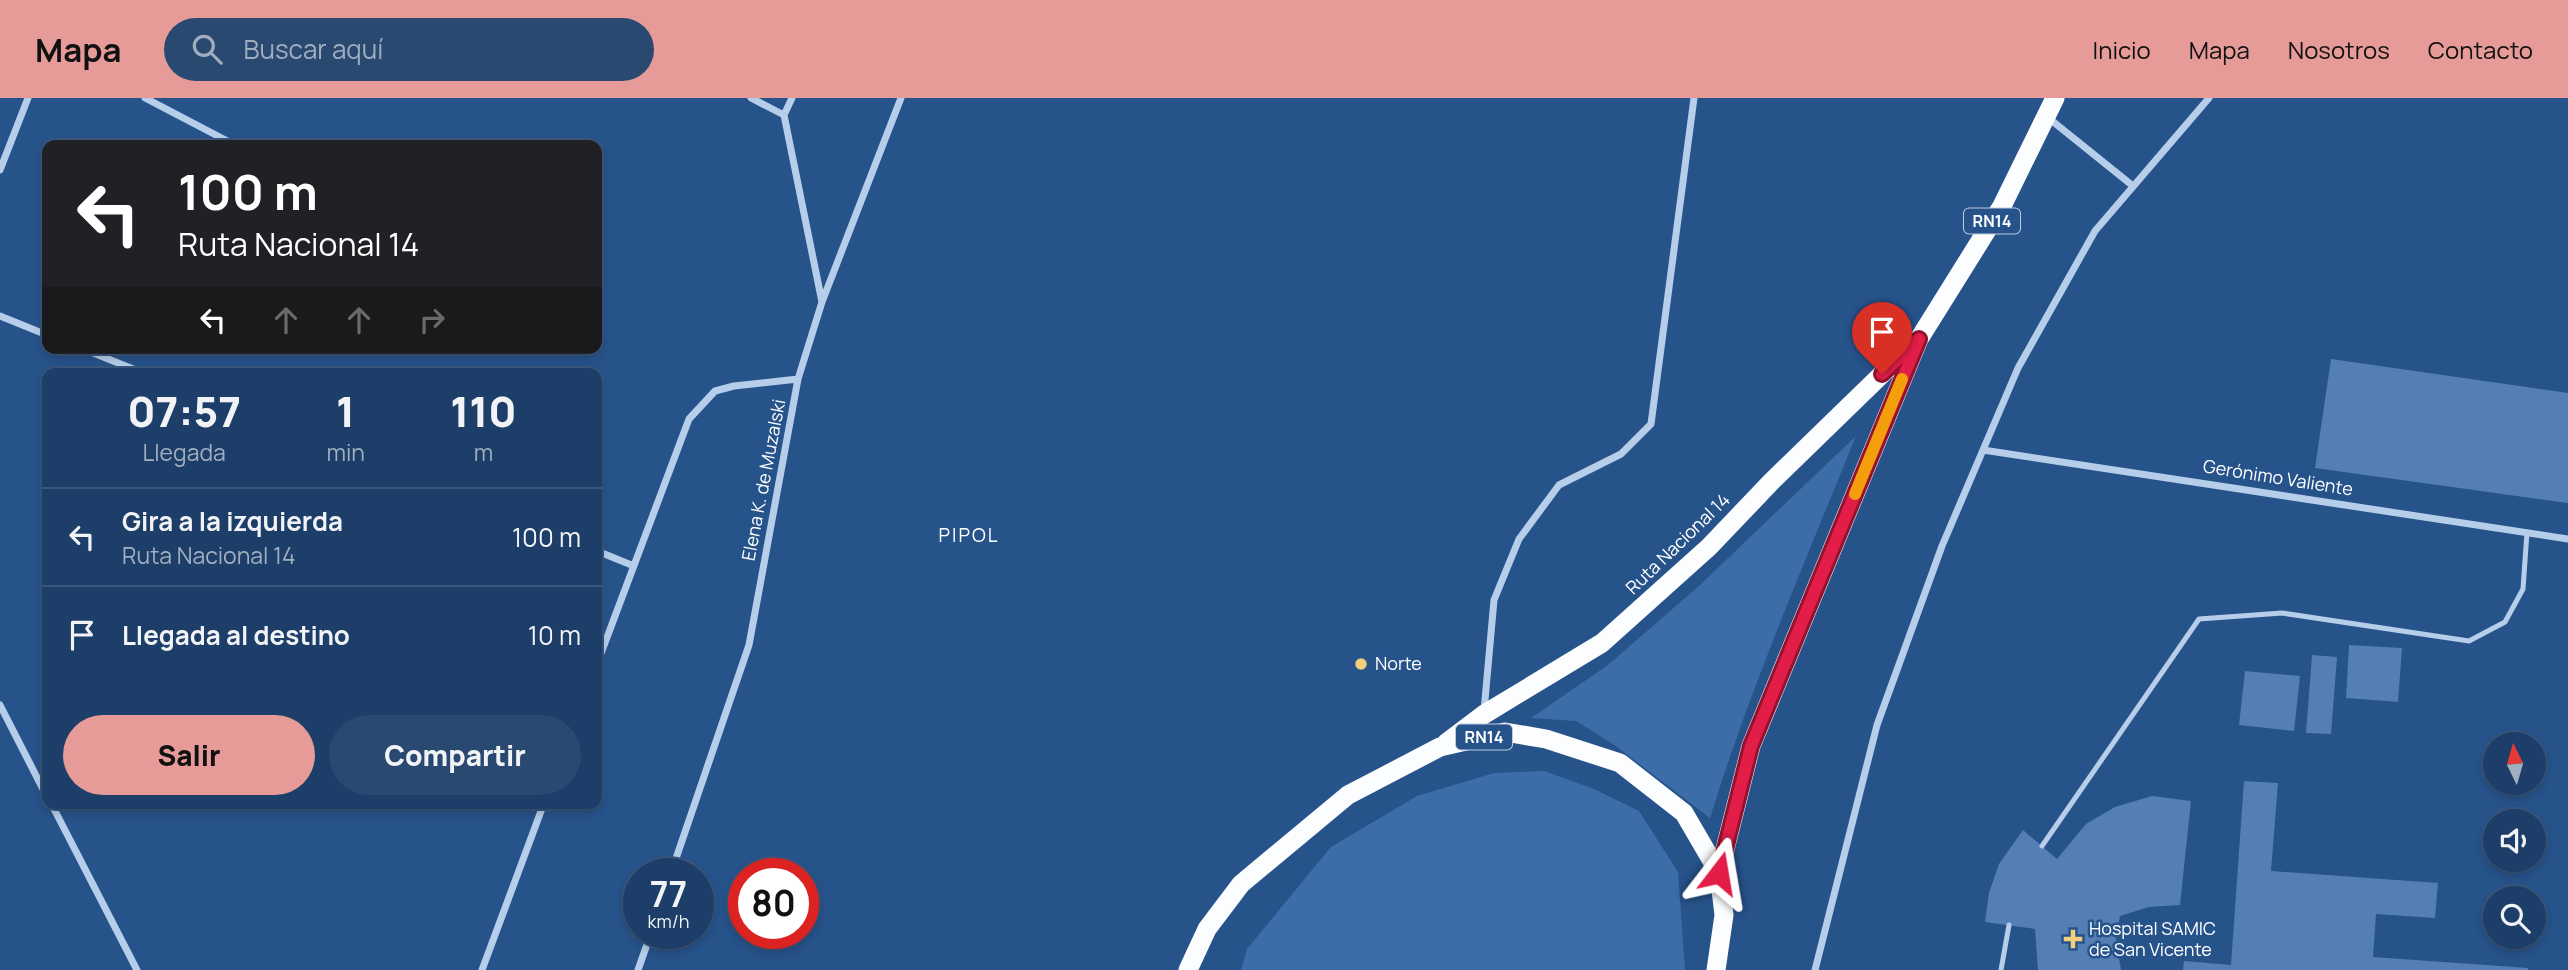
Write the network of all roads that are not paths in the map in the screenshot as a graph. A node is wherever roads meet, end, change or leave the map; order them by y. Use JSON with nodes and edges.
{"nodes":[{"id":1,"x":28,"y":98,"type":"edge"},
{"id":2,"x":145,"y":98,"type":"edge"},
{"id":3,"x":751,"y":98,"type":"edge"},
{"id":4,"x":792,"y":98,"type":"edge"},
{"id":5,"x":901,"y":98,"type":"edge"},
{"id":6,"x":1694,"y":98,"type":"edge"},
{"id":7,"x":2055,"y":98,"type":"edge"},
{"id":8,"x":2209,"y":98,"type":"edge"},
{"id":9,"x":784,"y":115,"type":"junction"},
{"id":10,"x":2046,"y":116,"type":"junction"},
{"id":11,"x":225,"y":140,"type":"edge"},
{"id":12,"x":0,"y":170,"type":"edge"},
{"id":13,"x":2133,"y":186,"type":"junction"},
{"id":14,"x":822,"y":302,"type":"junction"},
{"id":15,"x":0,"y":316,"type":"edge"},
{"id":16,"x":42,"y":333,"type":"edge"},
{"id":17,"x":1919,"y":339,"type":"junction"},
{"id":18,"x":96,"y":354,"type":"edge"},
{"id":19,"x":131,"y":368,"type":"edge"},
{"id":20,"x":799,"y":379,"type":"junction"},
{"id":21,"x":1983,"y":450,"type":"junction"},
{"id":22,"x":2527,"y":532,"type":"junction"},
{"id":23,"x":2568,"y":539,"type":"edge"},
{"id":24,"x":602,"y":553,"type":"edge"},
{"id":25,"x":634,"y":566,"type":"junction"},
{"id":26,"x":602,"y":651,"type":"edge"},
{"id":27,"x":0,"y":705,"type":"edge"},
{"id":28,"x":1483,"y":715,"type":"junction"},
{"id":29,"x":1440,"y":747,"type":"junction"},
{"id":30,"x":42,"y":787,"type":"edge"},
{"id":31,"x":54,"y":809,"type":"edge"},
{"id":32,"x":542,"y":809,"type":"edge"},
{"id":33,"x":2042,"y":846,"type":"dead end"},
{"id":34,"x":676,"y":858,"type":"edge"},
{"id":35,"x":1719,"y":873,"type":"junction"},
{"id":36,"x":2009,"y":925,"type":"dead end"},
{"id":37,"x":645,"y":949,"type":"edge"},
{"id":38,"x":137,"y":970,"type":"edge"},
{"id":39,"x":482,"y":970,"type":"edge"},
{"id":40,"x":638,"y":970,"type":"edge"},
{"id":41,"x":1188,"y":970,"type":"edge"},
{"id":42,"x":1716,"y":970,"type":"edge"},
{"id":43,"x":1815,"y":970,"type":"edge"},
{"id":44,"x":2001,"y":970,"type":"edge"}],
"edges":[{"from":1,"to":12,"type":"street"},
{"from":2,"to":11,"type":"street"},
{"from":3,"to":9,"type":"street"},
{"from":4,"to":9,"type":"street"},
{"from":5,"to":14,"type":"street","name":"Elena K. de Muzalski"},
{"from":6,"to":28,"type":"street"},
{"from":7,"to":10,"type":"highway","name":"Ruta Nacional 14","number":"RN14"},
{"from":8,"to":13,"type":"street"},
{"from":9,"to":14,"type":"street"},
{"from":10,"to":13,"type":"street"},
{"from":10,"to":17,"type":"highway","name":"Ruta Nacional 14","number":"RN14"},
{"from":13,"to":21,"type":"street"},
{"from":14,"to":20,"type":"street","name":"Elena K. de Muzalski"},
{"from":15,"to":16,"type":"street"},
{"from":17,"to":28,"type":"highway","name":"Ruta Nacional 14","number":"RN14"},
{"from":17,"to":35,"type":"highway","name":"Ruta Nacional 14","number":"RN14"},
{"from":18,"to":19,"type":"street"},
{"from":20,"to":25,"type":"street"},
{"from":20,"to":34,"type":"street","name":"Elena K. de Muzalski"},
{"from":21,"to":22,"type":"street","name":"Gerónimo Valiente"},
{"from":21,"to":43,"type":"street"},
{"from":22,"to":23,"type":"street","name":"Gerónimo Valiente"},
{"from":22,"to":33,"type":"lane"},
{"from":24,"to":25,"type":"street"},
{"from":25,"to":26,"type":"street"},
{"from":27,"to":30,"type":"street"},
{"from":28,"to":29,"type":"highway","name":"Ruta Nacional 14","number":"RN14"},
{"from":29,"to":35,"type":"highway","name":"Ruta Nacional 14","number":"RN14"},
{"from":29,"to":41,"type":"highway","name":"Ruta Nacional 14","number":"RN14"},
{"from":31,"to":38,"type":"street"},
{"from":32,"to":39,"type":"street"},
{"from":35,"to":42,"type":"highway","name":"Ruta Nacional 14","number":"RN14"},
{"from":36,"to":44,"type":"lane"},
{"from":37,"to":40,"type":"street"}]}
